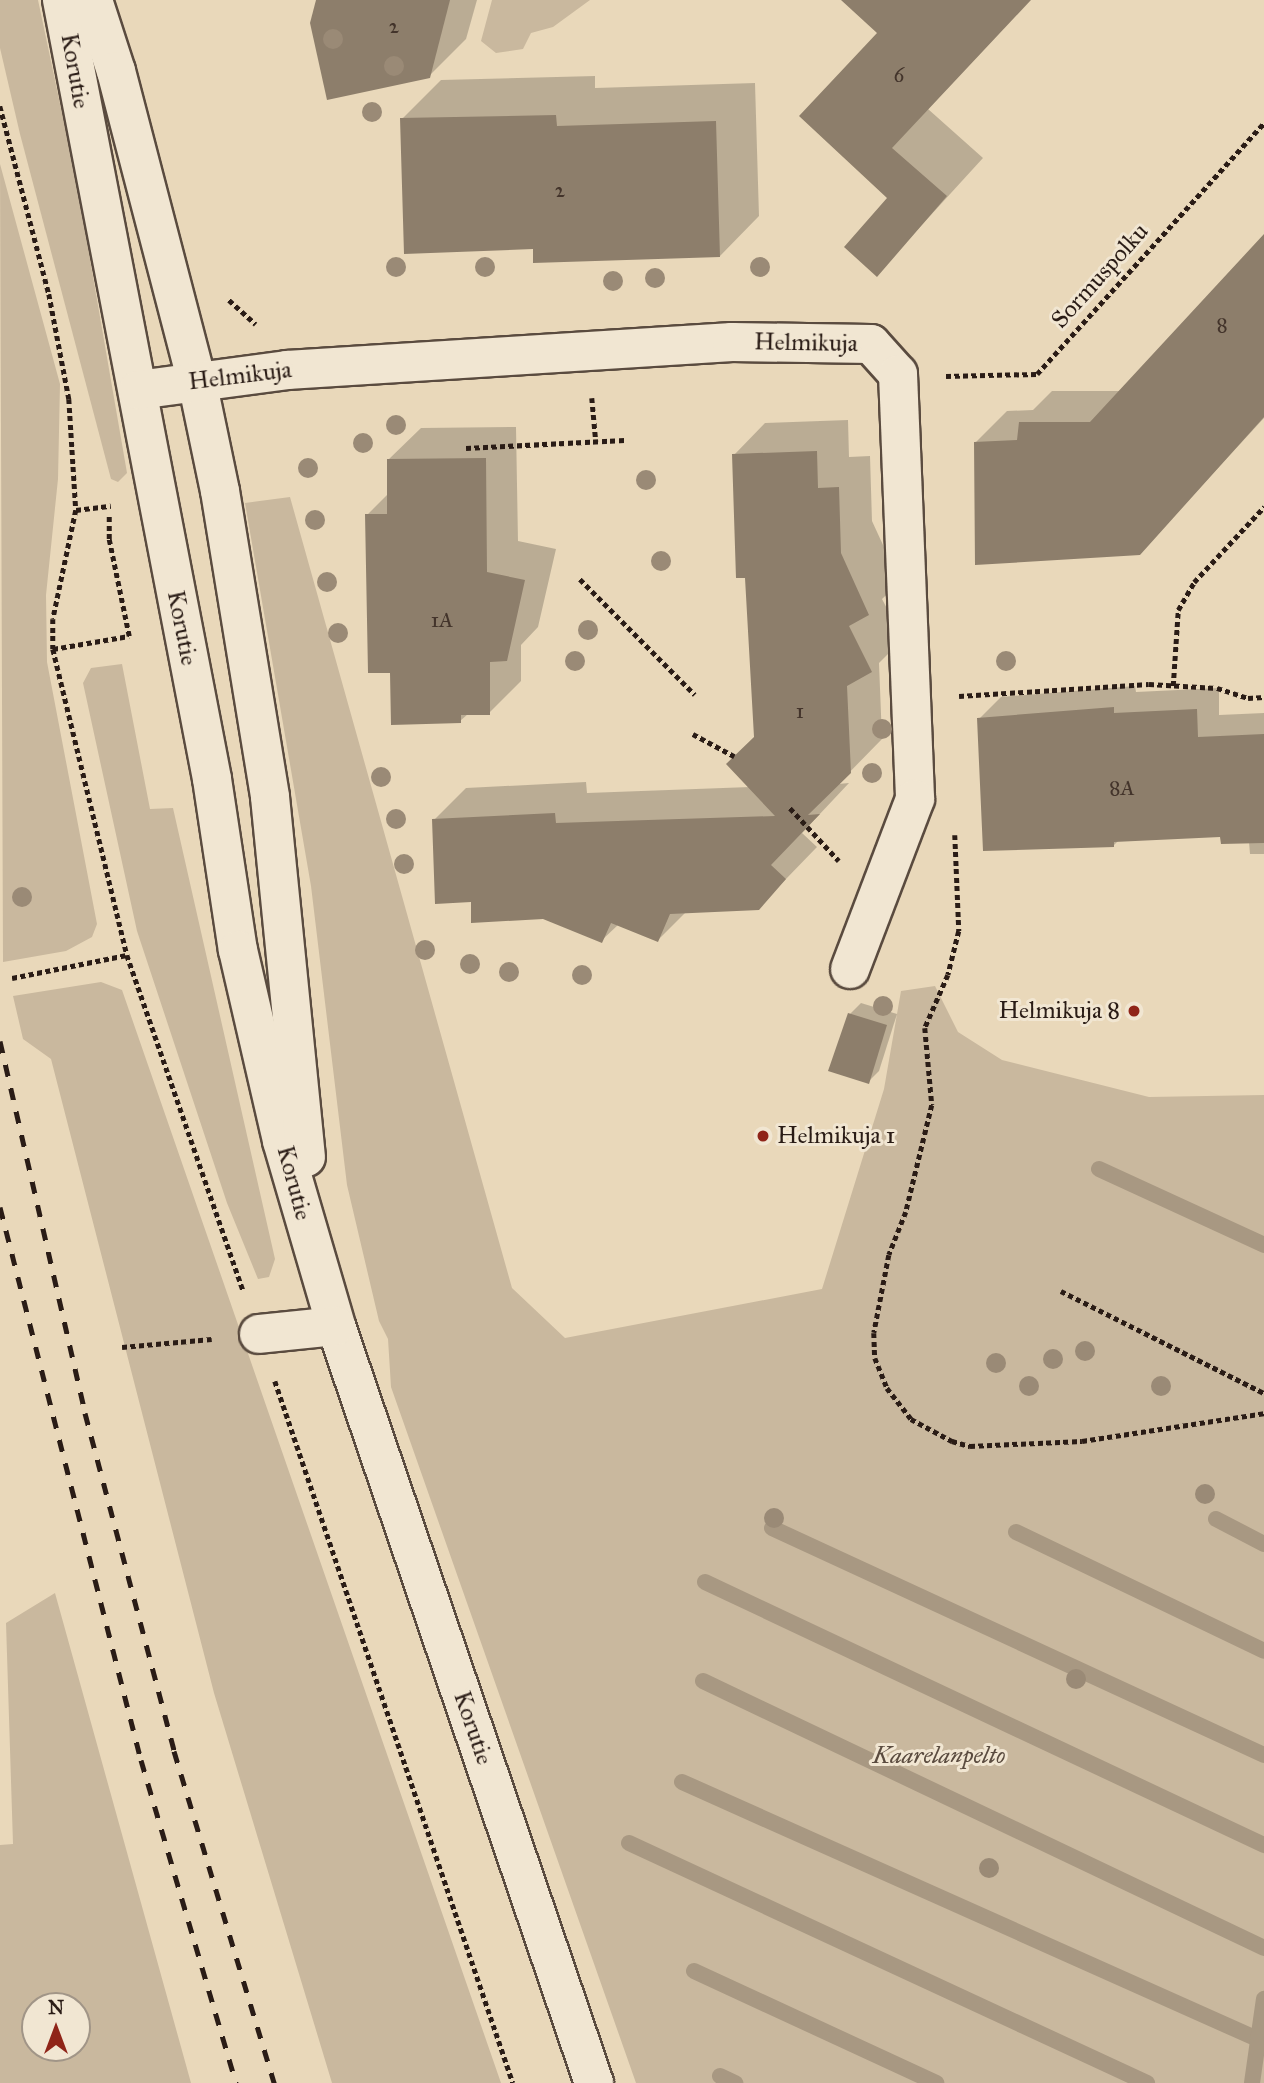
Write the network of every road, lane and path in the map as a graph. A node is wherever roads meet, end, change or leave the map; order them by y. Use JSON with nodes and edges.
{"nodes":[{"id":1,"x":62,"y":0,"type":"edge"},
{"id":2,"x":93,"y":0,"type":"edge"},
{"id":3,"x":0,"y":106,"type":"edge"},
{"id":4,"x":1264,"y":123,"type":"edge"},
{"id":5,"x":257,"y":325,"type":"dead end"},
{"id":6,"x":269,"y":325,"type":"dead end"},
{"id":7,"x":939,"y":377,"type":"dead end"},
{"id":8,"x":197,"y":381,"type":"junction"},
{"id":9,"x":138,"y":390,"type":"junction"},
{"id":10,"x":592,"y":395,"type":"dead end"},
{"id":11,"x":625,"y":440,"type":"dead end"},
{"id":12,"x":596,"y":442,"type":"junction"},
{"id":13,"x":466,"y":448,"type":"dead end"},
{"id":14,"x":122,"y":505,"type":"dead end"},
{"id":15,"x":109,"y":506,"type":"junction"},
{"id":16,"x":1264,"y":507,"type":"edge"},
{"id":17,"x":76,"y":510,"type":"junction"},
{"id":18,"x":580,"y":579,"type":"dead end"},
{"id":19,"x":53,"y":649,"type":"junction"},
{"id":20,"x":1174,"y":686,"type":"junction"},
{"id":21,"x":695,"y":695,"type":"dead end"},
{"id":22,"x":956,"y":696,"type":"dead end"},
{"id":23,"x":1264,"y":697,"type":"edge"},
{"id":24,"x":693,"y":734,"type":"dead end"},
{"id":25,"x":734,"y":756,"type":"dead end"},
{"id":26,"x":790,"y":808,"type":"dead end"},
{"id":27,"x":954,"y":829,"type":"dead end"},
{"id":28,"x":828,"y":850,"type":"dead end"},
{"id":29,"x":127,"y":955,"type":"junction"},
{"id":30,"x":850,"y":969,"type":"dead end"},
{"id":31,"x":12,"y":978,"type":"dead end"},
{"id":32,"x":313,"y":1253,"type":"junction"},
{"id":33,"x":1061,"y":1291,"type":"dead end"},
{"id":34,"x":336,"y":1326,"type":"junction"},
{"id":35,"x":259,"y":1335,"type":"junction"},
{"id":36,"x":122,"y":1347,"type":"dead end"},
{"id":37,"x":1264,"y":1393,"type":"edge"},
{"id":38,"x":1264,"y":1413,"type":"edge"},
{"id":39,"x":513,"y":2083,"type":"edge"},
{"id":40,"x":594,"y":2083,"type":"edge"}],
"edges":[{"from":1,"to":9,"type":"street","name":"Korutie"},
{"from":2,"to":8,"type":"street","name":"Korutie"},
{"from":3,"to":17,"type":"path"},
{"from":4,"to":7,"type":"path","name":"Sormuspolku"},
{"from":5,"to":6,"type":"path"},
{"from":8,"to":9,"type":"street","name":"Helmikuja"},
{"from":8,"to":30,"type":"street","name":"Helmikuja"},
{"from":8,"to":32,"type":"street","name":"Korutie"},
{"from":9,"to":32,"type":"street","name":"Korutie"},
{"from":10,"to":12,"type":"path"},
{"from":11,"to":12,"type":"path"},
{"from":12,"to":13,"type":"path"},
{"from":14,"to":15,"type":"path"},
{"from":15,"to":17,"type":"path"},
{"from":15,"to":19,"type":"path"},
{"from":16,"to":20,"type":"path"},
{"from":17,"to":19,"type":"path"},
{"from":18,"to":21,"type":"path"},
{"from":19,"to":29,"type":"path"},
{"from":20,"to":22,"type":"path"},
{"from":20,"to":23,"type":"path"},
{"from":24,"to":25,"type":"path"},
{"from":26,"to":28,"type":"path"},
{"from":27,"to":38,"type":"path"},
{"from":29,"to":31,"type":"path"},
{"from":29,"to":35,"type":"path"},
{"from":32,"to":34,"type":"street","name":"Korutie"},
{"from":33,"to":37,"type":"path"},
{"from":34,"to":35,"type":"street"},
{"from":34,"to":40,"type":"street","name":"Korutie"},
{"from":35,"to":36,"type":"path"},
{"from":35,"to":39,"type":"path"}]}
